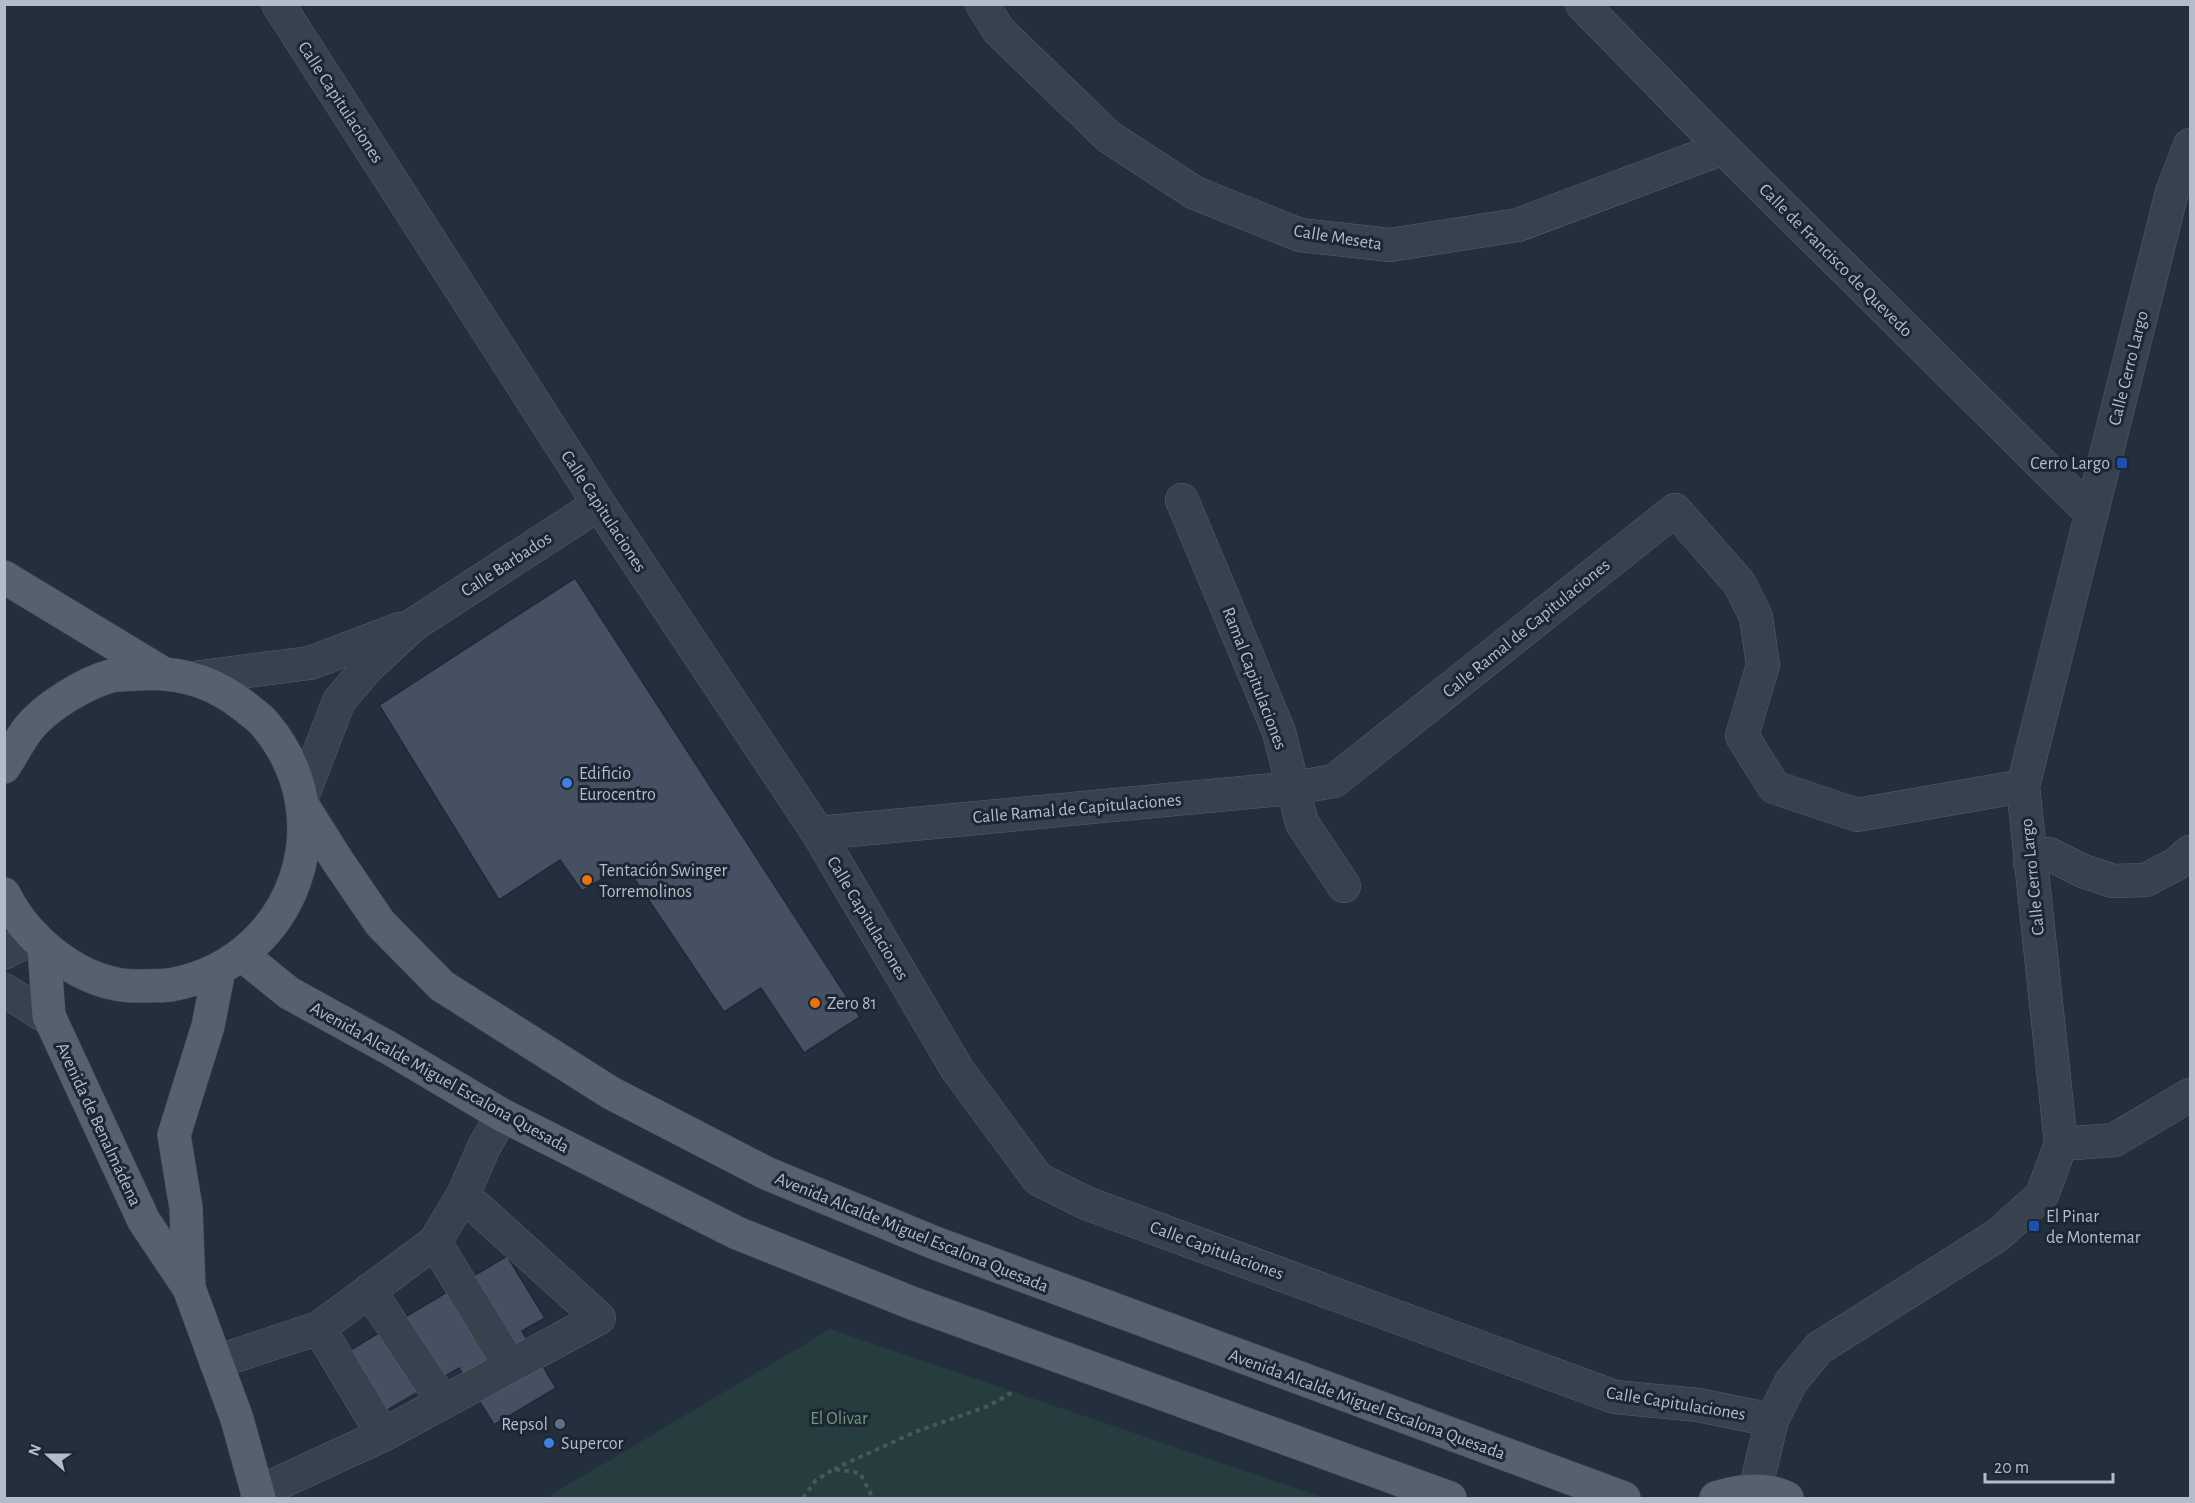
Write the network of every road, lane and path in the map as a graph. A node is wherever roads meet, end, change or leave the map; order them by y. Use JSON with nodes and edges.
{"nodes":[{"id":1,"x":278,"y":4,"type":"edge"},
{"id":2,"x":982,"y":4,"type":"edge"},
{"id":3,"x":1582,"y":4,"type":"edge"},
{"id":4,"x":2190,"y":145,"type":"edge"},
{"id":5,"x":1723,"y":148,"type":"junction"},
{"id":6,"x":1182,"y":500,"type":"dead end"},
{"id":7,"x":599,"y":504,"type":"junction"},
{"id":8,"x":2091,"y":513,"type":"junction"},
{"id":9,"x":4,"y":578,"type":"edge"},
{"id":10,"x":412,"y":625,"type":"junction"},
{"id":11,"x":161,"y":672,"type":"junction"},
{"id":12,"x":193,"y":678,"type":"junction"},
{"id":13,"x":4,"y":767,"type":"edge"},
{"id":14,"x":2023,"y":786,"type":"junction"},
{"id":15,"x":1293,"y":788,"type":"junction"},
{"id":16,"x":303,"y":802,"type":"junction"},
{"id":17,"x":818,"y":833,"type":"junction"},
{"id":18,"x":2190,"y":852,"type":"edge"},
{"id":19,"x":2030,"y":863,"type":"junction"},
{"id":20,"x":1344,"y":886,"type":"dead end"},
{"id":21,"x":4,"y":894,"type":"edge"},
{"id":22,"x":40,"y":942,"type":"junction"},
{"id":23,"x":4,"y":953,"type":"edge"},
{"id":24,"x":231,"y":963,"type":"junction"},
{"id":25,"x":4,"y":990,"type":"edge"},
{"id":26,"x":50,"y":1019,"type":"junction"},
{"id":27,"x":2190,"y":1095,"type":"edge"},
{"id":28,"x":502,"y":1115,"type":"junction"},
{"id":29,"x":2061,"y":1144,"type":"junction"},
{"id":30,"x":463,"y":1195,"type":"junction"},
{"id":31,"x":435,"y":1242,"type":"junction"},
{"id":32,"x":189,"y":1288,"type":"junction"},
{"id":33,"x":369,"y":1290,"type":"junction"},
{"id":34,"x":319,"y":1328,"type":"junction"},
{"id":35,"x":216,"y":1362,"type":"junction"},
{"id":36,"x":510,"y":1366,"type":"junction"},
{"id":37,"x":1013,"y":1392,"type":"dead end"},
{"id":38,"x":443,"y":1402,"type":"junction"},
{"id":39,"x":1773,"y":1420,"type":"junction"},
{"id":40,"x":382,"y":1435,"type":"junction"},
{"id":41,"x":834,"y":1469,"type":"junction"},
{"id":42,"x":1755,"y":1491,"type":"junction"},
{"id":43,"x":258,"y":1496,"type":"edge"},
{"id":44,"x":803,"y":1498,"type":"edge"},
{"id":45,"x":873,"y":1498,"type":"edge"},
{"id":46,"x":1450,"y":1498,"type":"edge"},
{"id":47,"x":1624,"y":1498,"type":"edge"},
{"id":48,"x":1716,"y":1498,"type":"edge"},
{"id":49,"x":1787,"y":1498,"type":"edge"}],
"edges":[{"from":1,"to":7,"type":"street","name":"Calle Capitulaciones"},
{"from":2,"to":5,"type":"street","name":"Calle Meseta"},
{"from":3,"to":5,"type":"street","name":"Calle de Francisco de Quevedo"},
{"from":4,"to":8,"type":"street","name":"Calle Cerro Largo"},
{"from":5,"to":8,"type":"street","name":"Calle de Francisco de Quevedo"},
{"from":6,"to":15,"type":"street","name":"Ramal Capitulaciones"},
{"from":7,"to":10,"type":"street","name":"Calle Barbados"},
{"from":7,"to":17,"type":"street","name":"Calle Capitulaciones"},
{"from":8,"to":14,"type":"street","name":"Calle Cerro Largo"},
{"from":9,"to":11,"type":"main road"},
{"from":10,"to":12,"type":"street","name":"Calle Barbados"},
{"from":10,"to":16,"type":"street","name":"Calle Barbados"},
{"from":11,"to":12,"type":"main road"},
{"from":11,"to":13,"type":"main road"},
{"from":12,"to":16,"type":"main road"},
{"from":14,"to":15,"type":"street","name":"Calle Ramal de Capitulaciones"},
{"from":14,"to":19,"type":"street","name":"Calle Cerro Largo"},
{"from":15,"to":17,"type":"street","name":"Calle Ramal de Capitulaciones"},
{"from":15,"to":20,"type":"street","name":"Ramal Capitulaciones"},
{"from":16,"to":24,"type":"main road"},
{"from":16,"to":47,"type":"main road","name":"Avenida Alcalde Miguel Escalona Quesada"},
{"from":17,"to":39,"type":"street","name":"Calle Capitulaciones"},
{"from":18,"to":19,"type":"street"},
{"from":19,"to":29,"type":"street","name":"Calle Cerro Largo"},
{"from":21,"to":22,"type":"main road"},
{"from":22,"to":23,"type":"street"},
{"from":22,"to":24,"type":"main road"},
{"from":22,"to":26,"type":"main road","name":"Avenida de Benalmádena"},
{"from":24,"to":28,"type":"main road","name":"Avenida Alcalde Miguel Escalona Quesada"},
{"from":24,"to":32,"type":"main road","name":"Avenida de Benalmádena"},
{"from":25,"to":26,"type":"street"},
{"from":26,"to":32,"type":"main road","name":"Avenida de Benalmádena"},
{"from":27,"to":29,"type":"street"},
{"from":28,"to":30,"type":"street"},
{"from":28,"to":46,"type":"main road","name":"Avenida Alcalde Miguel Escalona Quesada"},
{"from":29,"to":39,"type":"street","name":"Calle Cerro Largo"},
{"from":30,"to":31,"type":"street"},
{"from":30,"to":36,"type":"street"},
{"from":31,"to":33,"type":"street"},
{"from":31,"to":36,"type":"street"},
{"from":32,"to":35,"type":"main road","name":"Avenida de Benalmádena"},
{"from":33,"to":34,"type":"street"},
{"from":33,"to":38,"type":"street"},
{"from":34,"to":35,"type":"street"},
{"from":34,"to":40,"type":"street"},
{"from":35,"to":43,"type":"main road","name":"Avenida de Benalmádena"},
{"from":36,"to":38,"type":"street"},
{"from":37,"to":41,"type":"path"},
{"from":38,"to":40,"type":"street"},
{"from":39,"to":42,"type":"street","name":"Calle Cerro Largo"},
{"from":40,"to":43,"type":"street"},
{"from":41,"to":44,"type":"path"},
{"from":41,"to":45,"type":"path"},
{"from":42,"to":48,"type":"main road"},
{"from":42,"to":49,"type":"main road"}]}
